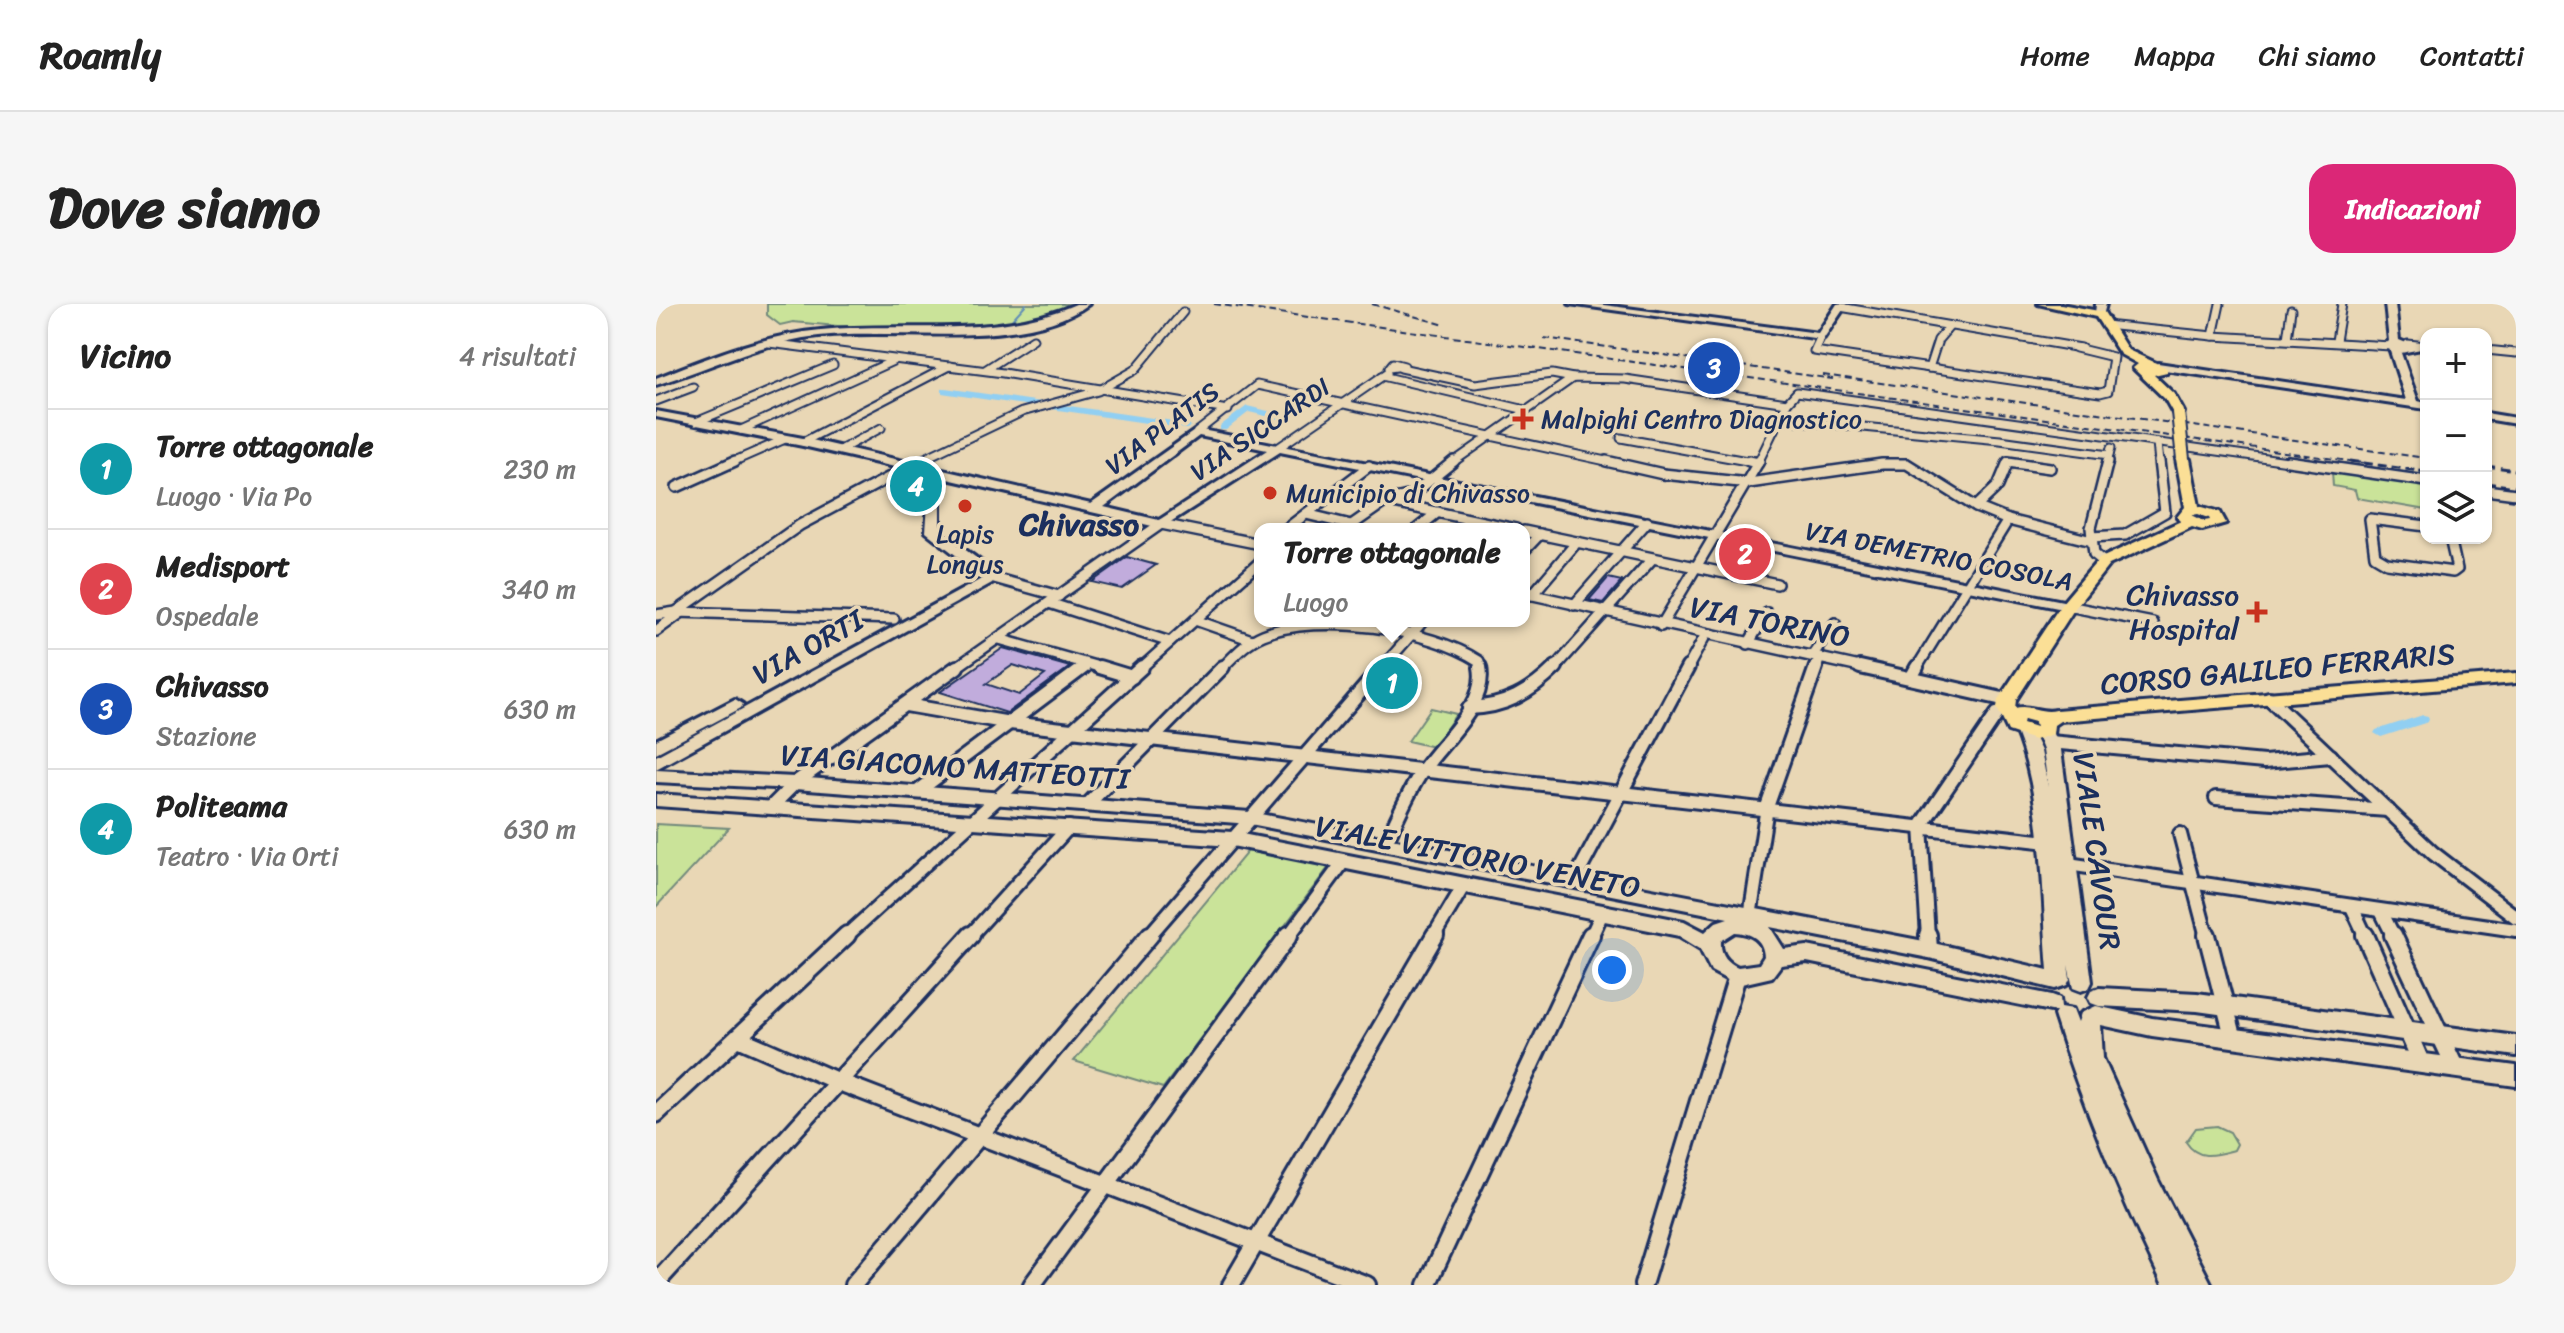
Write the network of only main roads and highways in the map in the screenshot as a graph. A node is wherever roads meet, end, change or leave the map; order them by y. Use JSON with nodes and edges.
{"nodes":[{"id":1,"x":1084,"y":304,"type":"edge"},
{"id":2,"x":1574,"y":304,"type":"edge"},
{"id":3,"x":2043,"y":304,"type":"edge"},
{"id":4,"x":2390,"y":304,"type":"edge"},
{"id":5,"x":1841,"y":306,"type":"edge"},
{"id":6,"x":2103,"y":317,"type":"edge"},
{"id":7,"x":2405,"y":346,"type":"edge"},
{"id":8,"x":2151,"y":370,"type":"junction"},
{"id":9,"x":656,"y":382,"type":"edge"},
{"id":10,"x":2413,"y":404,"type":"junction"},
{"id":11,"x":2420,"y":405,"type":"edge"},
{"id":12,"x":656,"y":414,"type":"edge"},
{"id":13,"x":2492,"y":417,"type":"edge"},
{"id":14,"x":2516,"y":421,"type":"edge"},
{"id":15,"x":1197,"y":432,"type":"joint"},
{"id":16,"x":1278,"y":448,"type":"junction"},
{"id":17,"x":941,"y":479,"type":"junction"},
{"id":18,"x":1094,"y":508,"type":"junction"},
{"id":19,"x":986,"y":576,"type":"junction"},
{"id":20,"x":2068,"y":606,"type":"junction"},
{"id":21,"x":2516,"y":678,"type":"edge"},
{"id":22,"x":2011,"y":712,"type":"junction"},
{"id":23,"x":2044,"y":727,"type":"junction"},
{"id":24,"x":656,"y":747,"type":"edge"},
{"id":25,"x":681,"y":748,"type":"junction"},
{"id":26,"x":656,"y":763,"type":"edge"},
{"id":27,"x":656,"y":776,"type":"edge"},
{"id":28,"x":705,"y":776,"type":"junction"},
{"id":29,"x":656,"y":800,"type":"edge"},
{"id":30,"x":1250,"y":818,"type":"joint"},
{"id":31,"x":1232,"y":839,"type":"joint"},
{"id":32,"x":1754,"y":923,"type":"junction"},
{"id":33,"x":1708,"y":944,"type":"junction"},
{"id":34,"x":1775,"y":958,"type":"junction"},
{"id":35,"x":2057,"y":979,"type":"junction"},
{"id":36,"x":2081,"y":982,"type":"junction"},
{"id":37,"x":2080,"y":1010,"type":"junction"},
{"id":38,"x":2516,"y":1046,"type":"edge"},
{"id":39,"x":2516,"y":1076,"type":"edge"},
{"id":40,"x":2177,"y":1285,"type":"edge"},
{"id":41,"x":2199,"y":1285,"type":"edge"}],
"edges":[{"from":1,"to":9,"type":"main road"},
{"from":2,"to":5,"type":"main road"},
{"from":3,"to":6,"type":"main road"},
{"from":4,"to":7,"type":"main road"},
{"from":6,"to":8,"type":"main road"},
{"from":6,"to":8,"type":"main road"},
{"from":7,"to":10,"type":"main road"},
{"from":8,"to":10,"type":"main road"},
{"from":8,"to":20,"type":"main road","bridge":true},
{"from":10,"to":11,"type":"main road"},
{"from":12,"to":17,"type":"main road"},
{"from":13,"to":14,"type":"main road"},
{"from":15,"to":16,"type":"main road","name":"VIA DEMETRIO COSOLA"},
{"from":15,"to":18,"type":"main road","name":"VIA PLATIS"},
{"from":16,"to":18,"type":"main road","name":"VIA SICCARDI"},
{"from":16,"to":20,"type":"main road","name":"VIA DEMETRIO COSOLA"},
{"from":17,"to":18,"type":"main road"},
{"from":17,"to":19,"type":"main road"},
{"from":19,"to":24,"type":"main road","name":"VIA ORTI"},
{"from":19,"to":25,"type":"main road","name":"VIA ORTI"},
{"from":20,"to":22,"type":"main road"},
{"from":21,"to":23,"type":"main road","name":"CORSO GALILEO FERRARIS"},
{"from":22,"to":23,"type":"main road","name":"CORSO GALILEO FERRARIS"},
{"from":22,"to":35,"type":"main road","name":"VIALE CAVOUR"},
{"from":23,"to":36,"type":"main road","name":"VIALE CAVOUR"},
{"from":25,"to":26,"type":"main road","name":"VIA ORTI"},
{"from":25,"to":28,"type":"main road"},
{"from":27,"to":28,"type":"main road","name":"VIA GIACOMO MATTEOTTI"},
{"from":28,"to":30,"type":"main road","name":"VIA GIACOMO MATTEOTTI"},
{"from":29,"to":31,"type":"main road","name":"VIA GIACOMO MATTEOTTI"},
{"from":30,"to":32,"type":"main road","name":"VIALE VITTORIO VENETO"},
{"from":31,"to":33,"type":"main road","name":"VIALE VITTORIO VENETO"},
{"from":32,"to":33,"type":"main road"},
{"from":32,"to":34,"type":"main road"},
{"from":32,"to":35,"type":"main road"},
{"from":33,"to":34,"type":"main road"},
{"from":34,"to":37,"type":"main road"},
{"from":35,"to":36,"type":"main road"},
{"from":35,"to":37,"type":"main road","name":"VIALE CAVOUR"},
{"from":36,"to":37,"type":"main road"},
{"from":37,"to":38,"type":"main road"},
{"from":37,"to":39,"type":"main road"},
{"from":37,"to":40,"type":"main road"},
{"from":37,"to":41,"type":"main road"}]}
